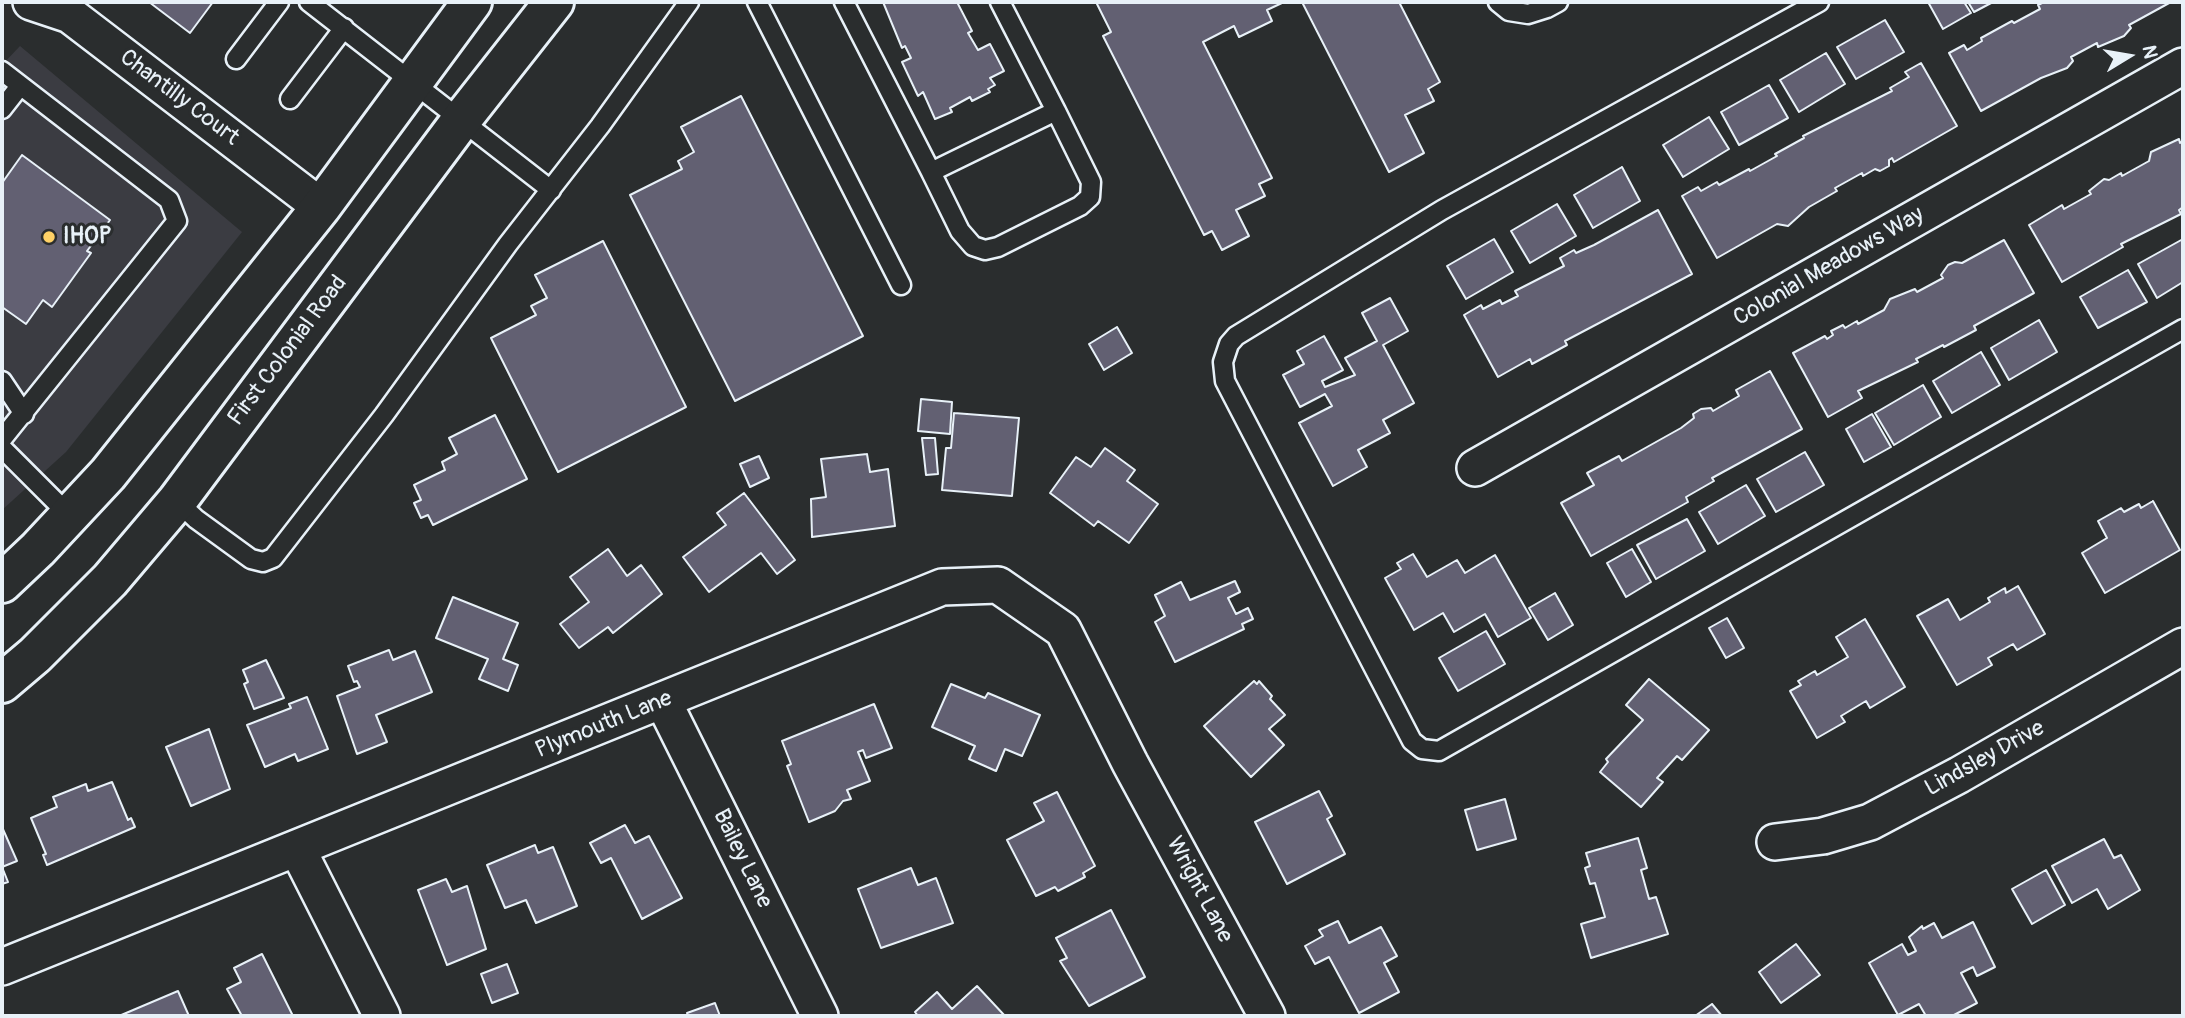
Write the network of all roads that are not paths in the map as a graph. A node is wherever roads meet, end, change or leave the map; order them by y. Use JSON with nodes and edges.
{"nodes":[{"id":1,"x":32,"y":2,"type":"edge"},
{"id":2,"x":279,"y":2,"type":"edge"},
{"id":3,"x":309,"y":2,"type":"edge"},
{"id":4,"x":554,"y":2,"type":"edge"},
{"id":5,"x":689,"y":2,"type":"edge"},
{"id":6,"x":757,"y":2,"type":"edge"},
{"id":7,"x":844,"y":2,"type":"edge"},
{"id":8,"x":1000,"y":2,"type":"edge"},
{"id":9,"x":1498,"y":2,"type":"edge"},
{"id":10,"x":1558,"y":2,"type":"edge"},
{"id":11,"x":1819,"y":2,"type":"edge"},
{"id":12,"x":463,"y":5,"type":"edge"},
{"id":13,"x":344,"y":29,"type":"junction"},
{"id":14,"x":236,"y":59,"type":"dead end"},
{"id":15,"x":2183,"y":66,"type":"edge"},
{"id":16,"x":2,"y":71,"type":"edge"},
{"id":17,"x":413,"y":81,"type":"junction"},
{"id":18,"x":20,"y":86,"type":"junction"},
{"id":19,"x":290,"y":99,"type":"dead end"},
{"id":20,"x":2,"y":109,"type":"edge"},
{"id":21,"x":1056,"y":111,"type":"junction"},
{"id":22,"x":462,"y":119,"type":"junction"},
{"id":23,"x":931,"y":172,"type":"junction"},
{"id":24,"x":551,"y":190,"type":"junction"},
{"id":25,"x":321,"y":207,"type":"junction"},
{"id":26,"x":901,"y":285,"type":"dead end"},
{"id":27,"x":2183,"y":329,"type":"edge"},
{"id":28,"x":2,"y":381,"type":"edge"},
{"id":29,"x":24,"y":414,"type":"junction"},
{"id":30,"x":2,"y":439,"type":"edge"},
{"id":31,"x":2,"y":449,"type":"edge"},
{"id":32,"x":1475,"y":468,"type":"dead end"},
{"id":33,"x":177,"y":501,"type":"junction"},
{"id":34,"x":70,"y":516,"type":"junction"},
{"id":35,"x":2,"y":583,"type":"edge"},
{"id":36,"x":2183,"y":646,"type":"edge"},
{"id":37,"x":2,"y":682,"type":"edge"},
{"id":38,"x":663,"y":701,"type":"junction"},
{"id":39,"x":1130,"y":763,"type":"joint"},
{"id":40,"x":1775,"y":842,"type":"dead end"},
{"id":41,"x":297,"y":848,"type":"junction"},
{"id":42,"x":2,"y":967,"type":"edge"},
{"id":43,"x":382,"y":1016,"type":"edge"},
{"id":44,"x":820,"y":1016,"type":"edge"},
{"id":45,"x":1267,"y":1016,"type":"edge"}],
"edges":[{"from":1,"to":25,"type":"street","name":"Chantilly Court"},
{"from":2,"to":14,"type":"lane"},
{"from":3,"to":13,"type":"lane"},
{"from":4,"to":22,"type":"main road","name":"First Colonial Road"},
{"from":5,"to":24,"type":"lane"},
{"from":6,"to":26,"type":"lane"},
{"from":7,"to":23,"type":"lane"},
{"from":8,"to":21,"type":"lane"},
{"from":9,"to":10,"type":"lane"},
{"from":11,"to":27,"type":"lane"},
{"from":12,"to":17,"type":"main road"},
{"from":13,"to":17,"type":"lane"},
{"from":13,"to":19,"type":"lane"},
{"from":15,"to":32,"type":"street","name":"Colonial Meadows Way"},
{"from":16,"to":18,"type":"lane"},
{"from":17,"to":22,"type":"lane"},
{"from":17,"to":25,"type":"main road"},
{"from":18,"to":20,"type":"lane"},
{"from":18,"to":29,"type":"lane"},
{"from":21,"to":23,"type":"lane"},
{"from":21,"to":23,"type":"lane"},
{"from":22,"to":24,"type":"lane"},
{"from":22,"to":33,"type":"main road","name":"First Colonial Road"},
{"from":24,"to":33,"type":"lane"},
{"from":25,"to":34,"type":"main road"},
{"from":28,"to":29,"type":"lane"},
{"from":29,"to":30,"type":"lane"},
{"from":31,"to":34,"type":"lane"},
{"from":33,"to":37,"type":"main road","name":"First Colonial Road"},
{"from":34,"to":35,"type":"main road"},
{"from":36,"to":40,"type":"street","name":"Lindsley Drive"},
{"from":38,"to":39,"type":"street","name":"Plymouth Lane"},
{"from":38,"to":41,"type":"street","name":"Plymouth Lane"},
{"from":38,"to":44,"type":"street","name":"Bailey Lane"},
{"from":39,"to":45,"type":"street","name":"Wright Lane"},
{"from":41,"to":42,"type":"street","name":"Plymouth Lane"},
{"from":41,"to":43,"type":"street"}]}
